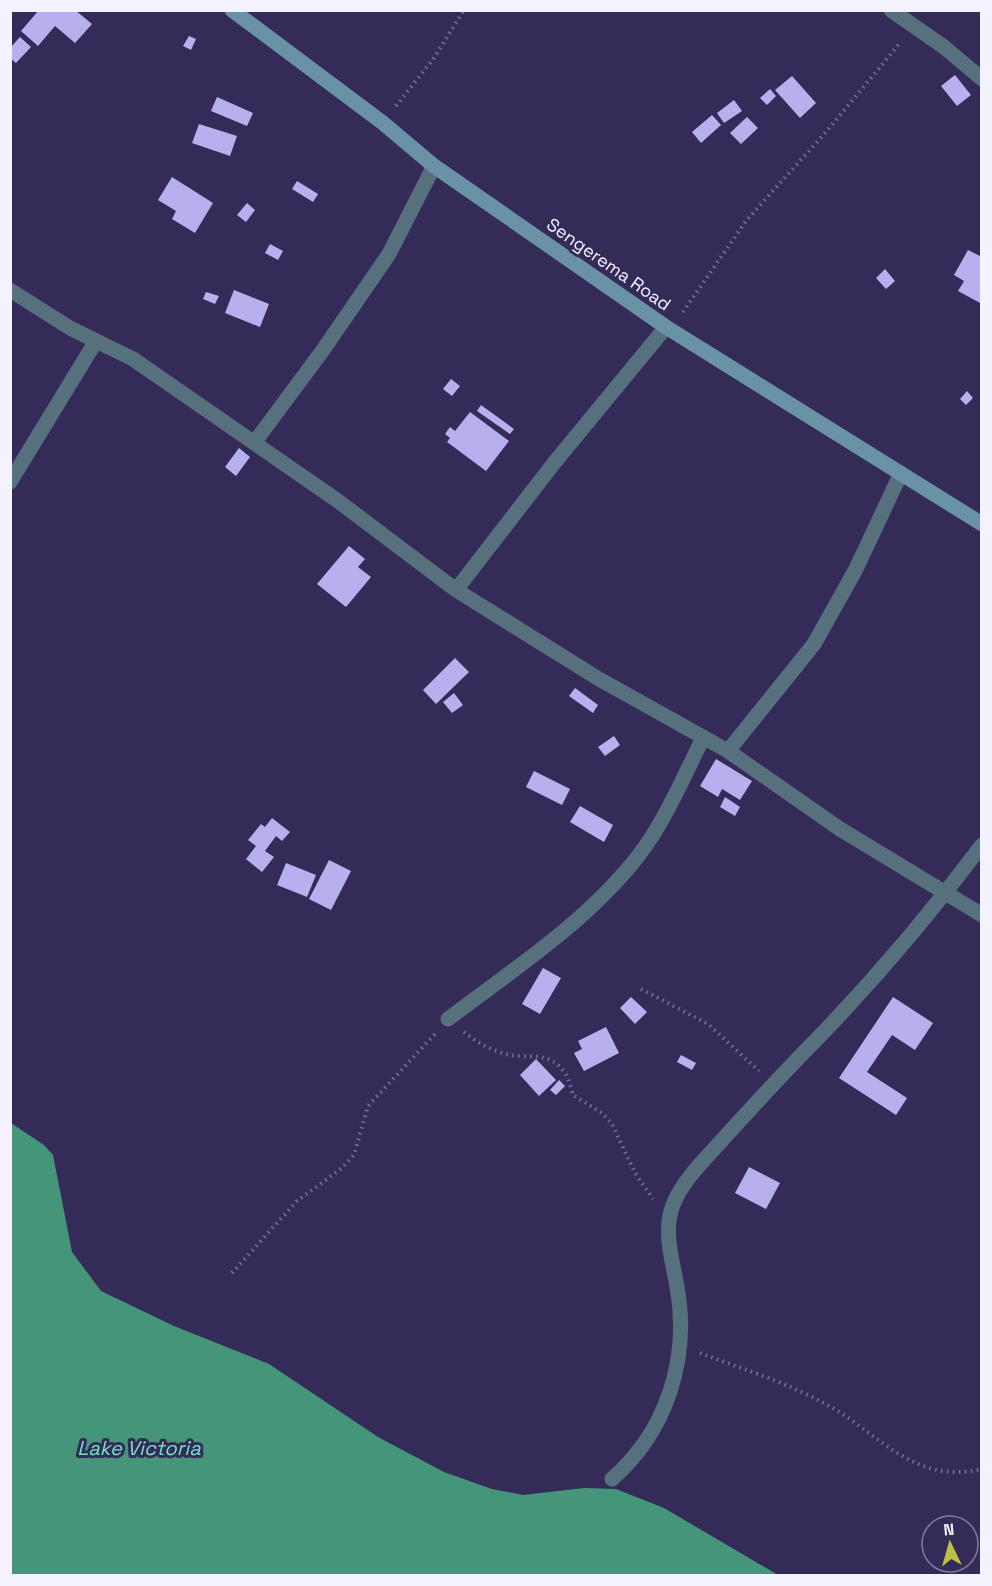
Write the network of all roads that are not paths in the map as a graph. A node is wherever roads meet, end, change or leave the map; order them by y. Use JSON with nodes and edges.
{"nodes":[{"id":1,"x":232,"y":10,"type":"edge"},
{"id":2,"x":891,"y":10,"type":"edge"},
{"id":3,"x":981,"y":80,"type":"edge"},
{"id":4,"x":434,"y":166,"type":"junction"},
{"id":5,"x":10,"y":290,"type":"edge"},
{"id":6,"x":668,"y":328,"type":"junction"},
{"id":7,"x":96,"y":341,"type":"junction"},
{"id":8,"x":254,"y":443,"type":"junction"},
{"id":9,"x":901,"y":473,"type":"junction"},
{"id":10,"x":10,"y":482,"type":"edge"},
{"id":11,"x":981,"y":524,"type":"edge"},
{"id":12,"x":456,"y":590,"type":"junction"},
{"id":13,"x":704,"y":738,"type":"junction"},
{"id":14,"x":728,"y":751,"type":"junction"},
{"id":15,"x":981,"y":845,"type":"edge"},
{"id":16,"x":947,"y":892,"type":"junction"},
{"id":17,"x":981,"y":915,"type":"edge"},
{"id":18,"x":448,"y":1019,"type":"road end"},
{"id":19,"x":612,"y":1479,"type":"dead end"}],
"edges":[{"from":1,"to":4,"type":"main road","name":"Sengerema Road"},
{"from":2,"to":3,"type":"street"},
{"from":4,"to":6,"type":"main road","name":"Sengerema Road"},
{"from":4,"to":8,"type":"street"},
{"from":5,"to":7,"type":"street"},
{"from":6,"to":9,"type":"main road","name":"Sengerema Road"},
{"from":6,"to":12,"type":"street"},
{"from":7,"to":8,"type":"street"},
{"from":7,"to":10,"type":"street"},
{"from":8,"to":12,"type":"street"},
{"from":9,"to":11,"type":"main road","name":"Sengerema Road"},
{"from":9,"to":14,"type":"street"},
{"from":12,"to":13,"type":"street"},
{"from":13,"to":14,"type":"street"},
{"from":13,"to":18,"type":"street"},
{"from":14,"to":16,"type":"street"},
{"from":15,"to":16,"type":"street"},
{"from":16,"to":17,"type":"street"},
{"from":16,"to":19,"type":"street"}]}
